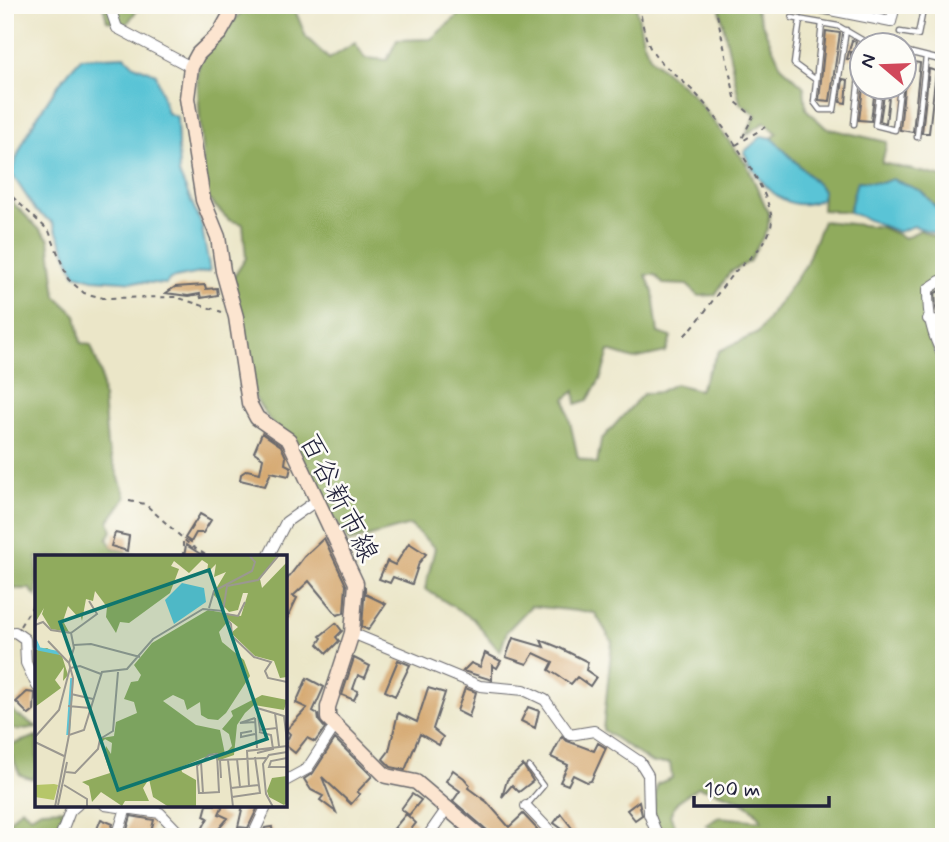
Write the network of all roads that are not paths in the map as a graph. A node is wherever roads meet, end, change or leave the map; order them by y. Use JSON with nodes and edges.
{"nodes":[{"id":1,"x":108,"y":5,"type":"edge"},
{"id":2,"x":805,"y":5,"type":"edge"},
{"id":3,"x":895,"y":5,"type":"edge"},
{"id":4,"x":924,"y":5,"type":"edge"},
{"id":5,"x":235,"y":6,"type":"edge"},
{"id":6,"x":847,"y":9,"type":"edge"},
{"id":7,"x":792,"y":18,"type":"dead end"},
{"id":8,"x":800,"y":19,"type":"junction"},
{"id":9,"x":822,"y":23,"type":"junction"},
{"id":10,"x":846,"y":30,"type":"joint"},
{"id":11,"x":918,"y":35,"type":"edge"},
{"id":12,"x":944,"y":36,"type":"edge"},
{"id":13,"x":918,"y":55,"type":"edge"},
{"id":14,"x":926,"y":57,"type":"junction"},
{"id":15,"x":941,"y":61,"type":"edge"},
{"id":16,"x":191,"y":67,"type":"junction"},
{"id":17,"x":816,"y":80,"type":"junction"},
{"id":18,"x":944,"y":88,"type":"edge"},
{"id":19,"x":856,"y":102,"type":"edge"},
{"id":20,"x":878,"y":102,"type":"edge"},
{"id":21,"x":898,"y":102,"type":"edge"},
{"id":22,"x":854,"y":124,"type":"dead end"},
{"id":23,"x":917,"y":137,"type":"dead end"},
{"id":24,"x":939,"y":141,"type":"dead end"},
{"id":25,"x":944,"y":283,"type":"edge"},
{"id":26,"x":928,"y":319,"type":"junction"},
{"id":27,"x":944,"y":322,"type":"edge"},
{"id":28,"x":944,"y":357,"type":"edge"},
{"id":29,"x":316,"y":500,"type":"junction"},
{"id":30,"x":269,"y":555,"type":"edge"},
{"id":31,"x":5,"y":633,"type":"edge"},
{"id":32,"x":352,"y":634,"type":"junction"},
{"id":33,"x":35,"y":682,"type":"edge"},
{"id":34,"x":335,"y":726,"type":"junction"},
{"id":35,"x":529,"y":767,"type":"dead end"},
{"id":36,"x":287,"y":780,"type":"edge"},
{"id":37,"x":526,"y":806,"type":"joint"},
{"id":38,"x":74,"y":807,"type":"edge"},
{"id":39,"x":119,"y":807,"type":"edge"},
{"id":40,"x":266,"y":807,"type":"edge"},
{"id":41,"x":448,"y":807,"type":"junction"},
{"id":42,"x":126,"y":808,"type":"junction"},
{"id":43,"x":143,"y":808,"type":"edge"},
{"id":44,"x":60,"y":837,"type":"edge"},
{"id":45,"x":117,"y":837,"type":"edge"},
{"id":46,"x":183,"y":837,"type":"edge"},
{"id":47,"x":252,"y":837,"type":"edge"},
{"id":48,"x":427,"y":837,"type":"edge"},
{"id":49,"x":481,"y":837,"type":"edge"},
{"id":50,"x":544,"y":837,"type":"edge"},
{"id":51,"x":657,"y":837,"type":"edge"}],
"edges":[{"from":1,"to":16,"type":"street"},
{"from":2,"to":6,"type":"street"},
{"from":3,"to":6,"type":"street"},
{"from":4,"to":11,"type":"lane"},
{"from":5,"to":16,"type":"main road"},
{"from":7,"to":8,"type":"lane"},
{"from":8,"to":9,"type":"lane"},
{"from":8,"to":17,"type":"lane"},
{"from":9,"to":10,"type":"lane"},
{"from":9,"to":17,"type":"lane"},
{"from":10,"to":17,"type":"lane"},
{"from":12,"to":15,"type":"lane"},
{"from":13,"to":14,"type":"lane"},
{"from":14,"to":15,"type":"lane"},
{"from":14,"to":23,"type":"lane"},
{"from":16,"to":29,"type":"main road","name":"百谷新市線"},
{"from":18,"to":24,"type":"lane"},
{"from":19,"to":22,"type":"lane"},
{"from":20,"to":21,"type":"lane"},
{"from":25,"to":26,"type":"street"},
{"from":26,"to":27,"type":"street"},
{"from":26,"to":28,"type":"street"},
{"from":29,"to":30,"type":"street"},
{"from":29,"to":32,"type":"main road","name":"百谷新市線"},
{"from":31,"to":33,"type":"street"},
{"from":32,"to":34,"type":"main road","name":"百谷新市線"},
{"from":32,"to":51,"type":"street"},
{"from":34,"to":36,"type":"street"},
{"from":34,"to":41,"type":"main road"},
{"from":35,"to":37,"type":"lane"},
{"from":37,"to":50,"type":"street"},
{"from":38,"to":44,"type":"street"},
{"from":39,"to":42,"type":"street"},
{"from":40,"to":47,"type":"street"},
{"from":41,"to":48,"type":"street"},
{"from":41,"to":49,"type":"main road"},
{"from":42,"to":43,"type":"street"},
{"from":42,"to":45,"type":"street"},
{"from":43,"to":46,"type":"street"}]}
